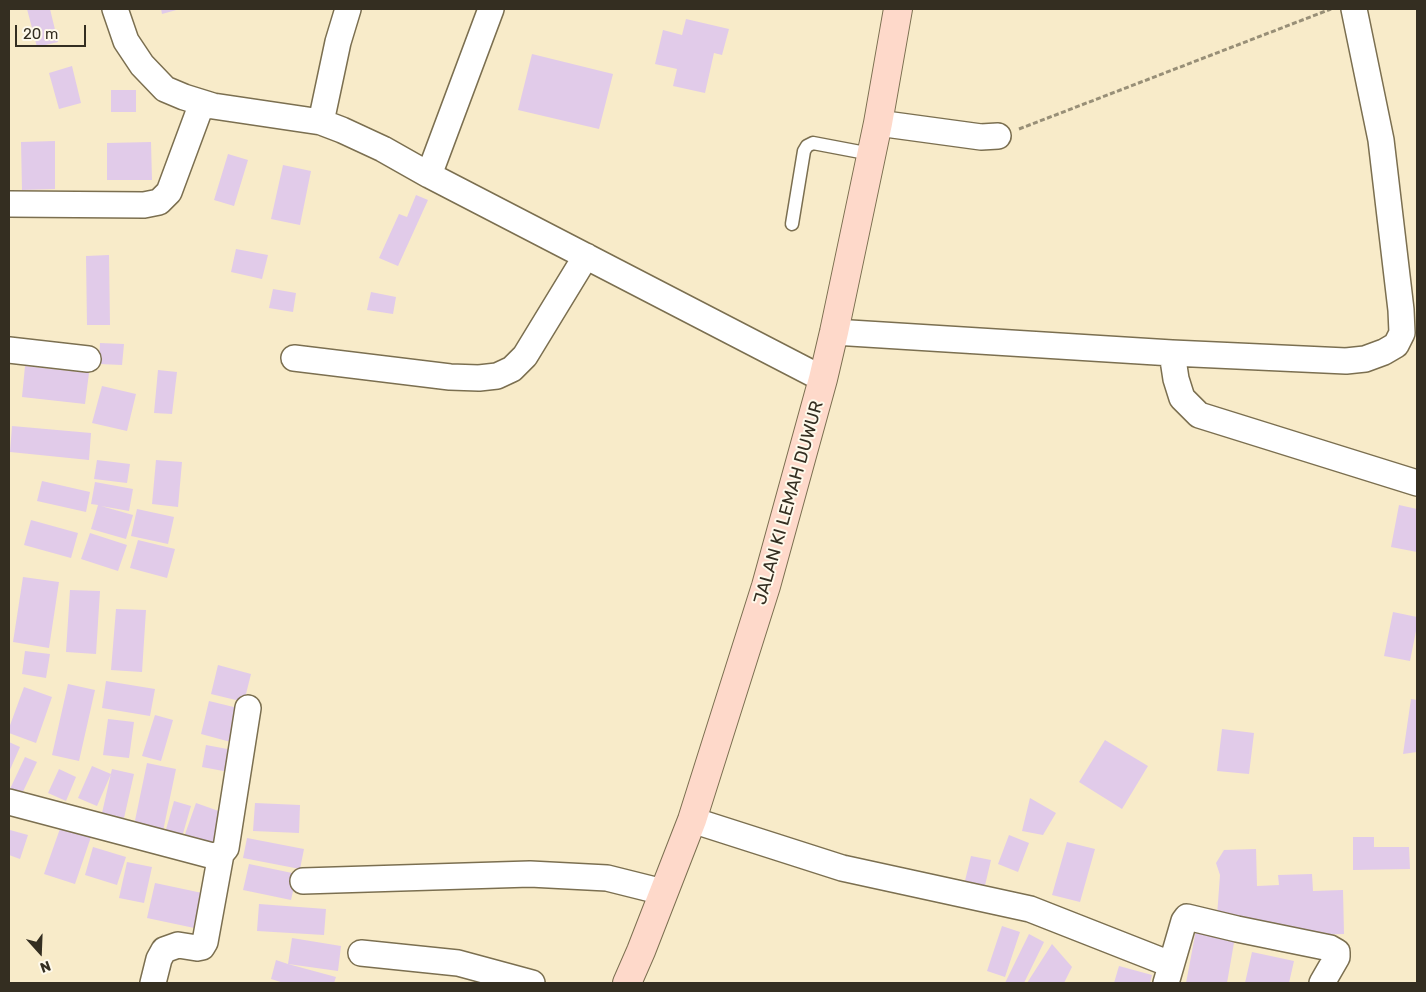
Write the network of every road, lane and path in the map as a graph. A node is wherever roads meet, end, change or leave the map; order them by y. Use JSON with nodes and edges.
{"nodes":[{"id":1,"x":115,"y":9,"type":"edge"},
{"id":2,"x":348,"y":9,"type":"edge"},
{"id":3,"x":491,"y":9,"type":"edge"},
{"id":4,"x":898,"y":9,"type":"edge"},
{"id":5,"x":1332,"y":9,"type":"edge"},
{"id":6,"x":1354,"y":9,"type":"edge"},
{"id":7,"x":202,"y":103,"type":"junction"},
{"id":8,"x":321,"y":122,"type":"junction"},
{"id":9,"x":878,"y":123,"type":"junction"},
{"id":10,"x":998,"y":136,"type":"joint"},
{"id":11,"x":871,"y":154,"type":"junction"},
{"id":12,"x":429,"y":175,"type":"junction"},
{"id":13,"x":9,"y":204,"type":"edge"},
{"id":14,"x":792,"y":224,"type":"dead end"},
{"id":15,"x":586,"y":256,"type":"junction"},
{"id":16,"x":834,"y":332,"type":"junction"},
{"id":17,"x":1407,"y":348,"type":"edge"},
{"id":18,"x":9,"y":350,"type":"edge"},
{"id":19,"x":1172,"y":353,"type":"junction"},
{"id":20,"x":294,"y":358,"type":"dead end"},
{"id":21,"x":88,"y":359,"type":"dead end"},
{"id":22,"x":823,"y":379,"type":"junction"},
{"id":23,"x":1417,"y":483,"type":"edge"},
{"id":24,"x":248,"y":708,"type":"dead end"},
{"id":25,"x":9,"y":802,"type":"edge"},
{"id":26,"x":692,"y":820,"type":"junction"},
{"id":27,"x":221,"y":854,"type":"junction"},
{"id":28,"x":303,"y":881,"type":"dead end"},
{"id":29,"x":663,"y":892,"type":"junction"},
{"id":30,"x":361,"y":953,"type":"dead end"},
{"id":31,"x":1168,"y":974,"type":"edge"},
{"id":32,"x":153,"y":983,"type":"edge"},
{"id":33,"x":532,"y":983,"type":"edge"},
{"id":34,"x":626,"y":983,"type":"edge"},
{"id":35,"x":1322,"y":983,"type":"edge"}],
"edges":[{"from":1,"to":7,"type":"street"},
{"from":2,"to":8,"type":"street"},
{"from":3,"to":12,"type":"street"},
{"from":4,"to":9,"type":"main road","name":"JALAN KI LEMAH DUWUR"},
{"from":5,"to":10,"type":"path"},
{"from":6,"to":17,"type":"street"},
{"from":7,"to":8,"type":"street"},
{"from":7,"to":13,"type":"street"},
{"from":8,"to":12,"type":"street"},
{"from":9,"to":10,"type":"street"},
{"from":9,"to":11,"type":"main road","name":"JALAN KI LEMAH DUWUR"},
{"from":11,"to":14,"type":"lane"},
{"from":11,"to":16,"type":"main road","name":"JALAN KI LEMAH DUWUR"},
{"from":12,"to":15,"type":"street"},
{"from":15,"to":20,"type":"street"},
{"from":15,"to":22,"type":"street"},
{"from":16,"to":19,"type":"street"},
{"from":16,"to":22,"type":"main road","name":"JALAN KI LEMAH DUWUR"},
{"from":17,"to":19,"type":"street"},
{"from":18,"to":21,"type":"street"},
{"from":19,"to":23,"type":"street"},
{"from":22,"to":26,"type":"main road","name":"JALAN KI LEMAH DUWUR"},
{"from":24,"to":27,"type":"street"},
{"from":25,"to":27,"type":"street"},
{"from":26,"to":29,"type":"main road","name":"JALAN KI LEMAH DUWUR"},
{"from":26,"to":31,"type":"street"},
{"from":27,"to":32,"type":"street"},
{"from":28,"to":29,"type":"street"},
{"from":29,"to":34,"type":"main road","name":"JALAN KI LEMAH DUWUR"},
{"from":30,"to":33,"type":"street"},
{"from":31,"to":35,"type":"street"}]}
